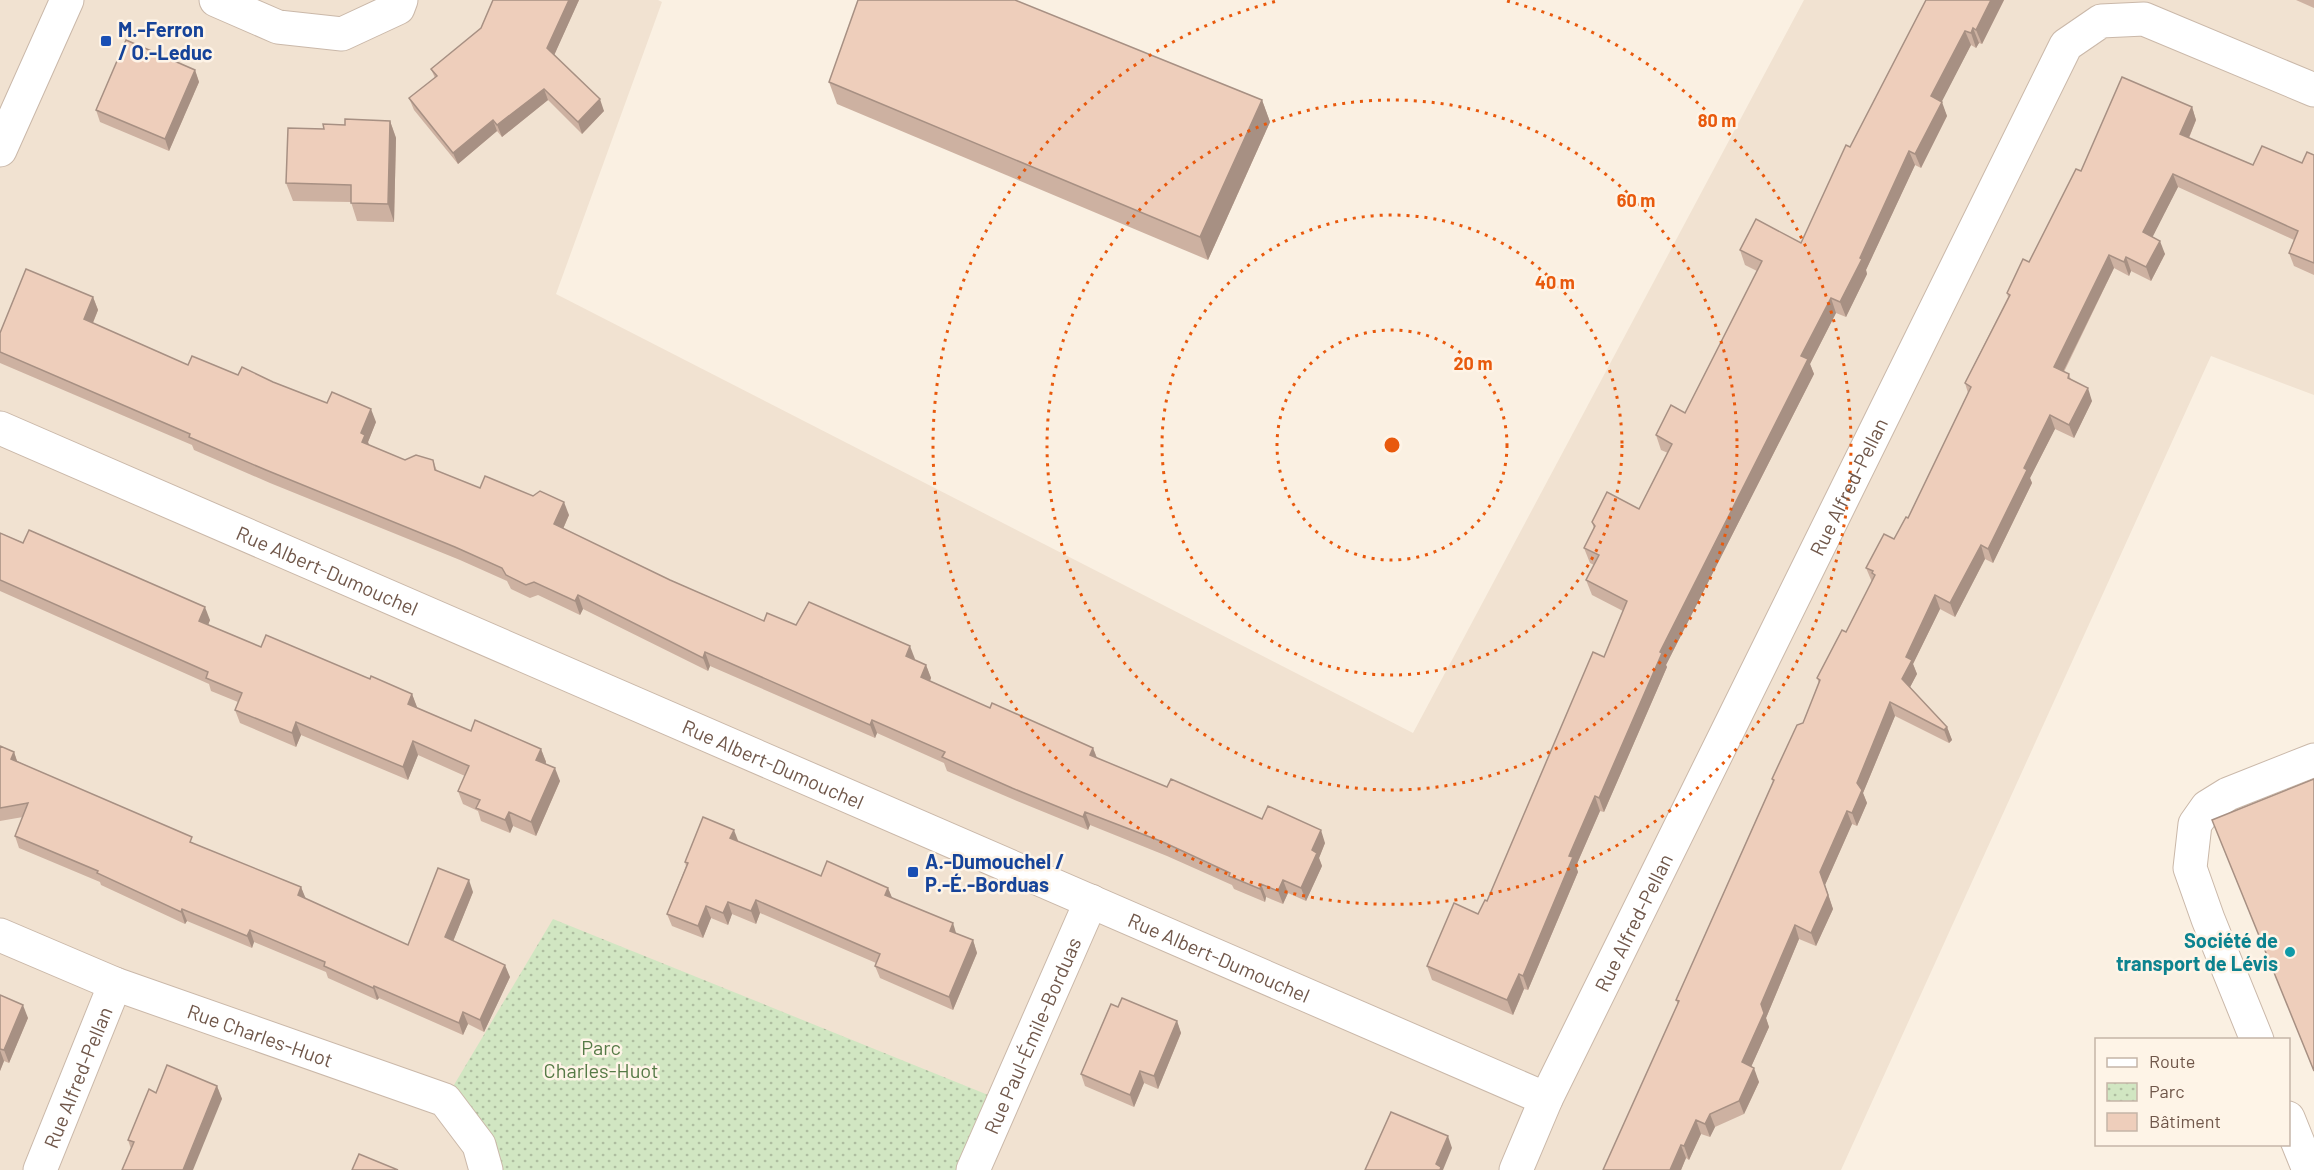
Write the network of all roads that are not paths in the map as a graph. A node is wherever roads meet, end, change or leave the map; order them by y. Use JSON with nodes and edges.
{"nodes":[{"id":1,"x":67,"y":0,"type":"edge"},
{"id":2,"x":216,"y":0,"type":"edge"},
{"id":3,"x":401,"y":0,"type":"edge"},
{"id":4,"x":2314,"y":90,"type":"edge"},
{"id":5,"x":0,"y":150,"type":"edge"},
{"id":6,"x":0,"y":428,"type":"edge"},
{"id":7,"x":2314,"y":760,"type":"edge"},
{"id":8,"x":1092,"y":901,"type":"junction"},
{"id":9,"x":0,"y":935,"type":"edge"},
{"id":10,"x":114,"y":984,"type":"junction"},
{"id":11,"x":2256,"y":1038,"type":"edge"},
{"id":12,"x":1546,"y":1099,"type":"junction"},
{"id":13,"x":2290,"y":1121,"type":"edge"},
{"id":14,"x":40,"y":1170,"type":"edge"},
{"id":15,"x":486,"y":1170,"type":"edge"},
{"id":16,"x":973,"y":1170,"type":"edge"},
{"id":17,"x":1516,"y":1170,"type":"edge"},
{"id":18,"x":2309,"y":1170,"type":"edge"}],
"edges":[{"from":1,"to":5,"type":"street"},
{"from":2,"to":3,"type":"street"},
{"from":4,"to":12,"type":"street","name":"Rue Alfred-Pellan"},
{"from":6,"to":8,"type":"street","name":"Rue Albert-Dumouchel"},
{"from":7,"to":11,"type":"street"},
{"from":8,"to":12,"type":"street","name":"Rue Albert-Dumouchel"},
{"from":8,"to":16,"type":"street","name":"Rue Paul-Émile-Borduas"},
{"from":9,"to":10,"type":"street","name":"Rue Charles-Huot"},
{"from":10,"to":14,"type":"street","name":"Rue Alfred-Pellan"},
{"from":10,"to":15,"type":"street","name":"Rue Charles-Huot"},
{"from":12,"to":17,"type":"street","name":"Rue Alfred-Pellan"},
{"from":13,"to":18,"type":"street"}]}
